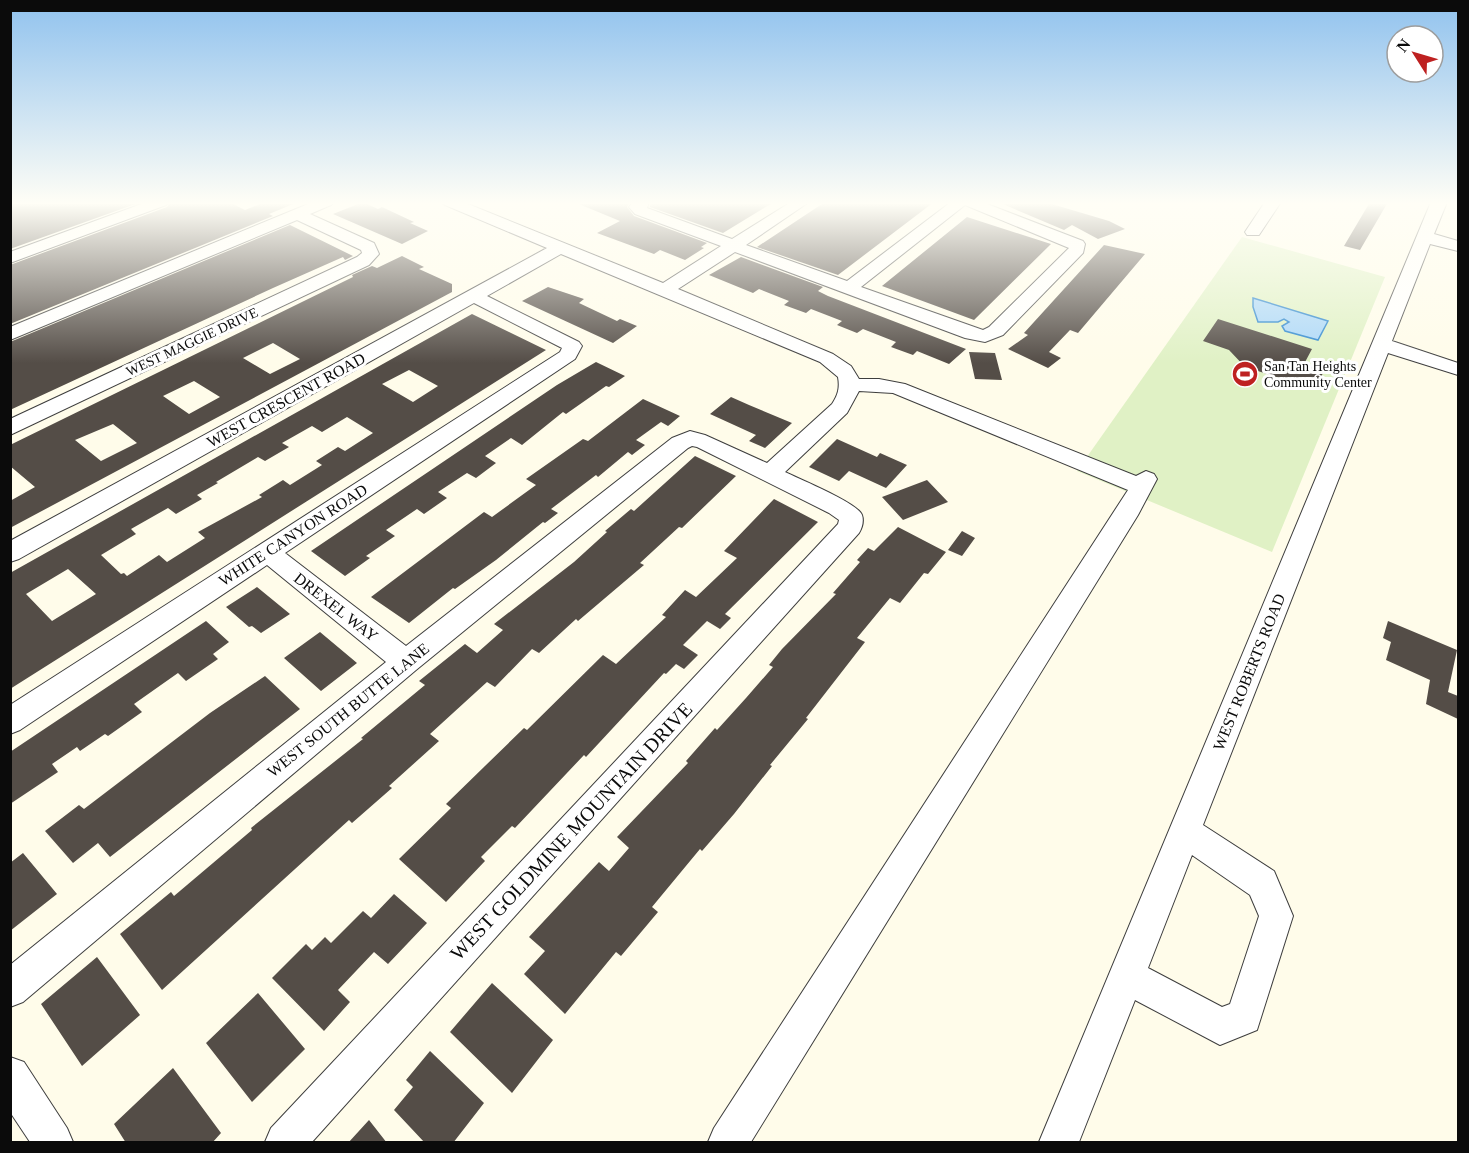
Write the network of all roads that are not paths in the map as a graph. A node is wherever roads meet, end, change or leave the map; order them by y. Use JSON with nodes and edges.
{"nodes":[{"id":1,"x":197,"y":256,"type":"edge"},
{"id":2,"x":369,"y":256,"type":"edge"},
{"id":3,"x":545,"y":256,"type":"edge"},
{"id":4,"x":582,"y":256,"type":"edge"},
{"id":5,"x":717,"y":256,"type":"edge"},
{"id":6,"x":763,"y":256,"type":"edge"},
{"id":7,"x":891,"y":256,"type":"edge"},
{"id":8,"x":1070,"y":256,"type":"edge"},
{"id":9,"x":1417,"y":256,"type":"edge"},
{"id":10,"x":849,"y":288,"type":"junction"},
{"id":11,"x":665,"y":290,"type":"junction"},
{"id":12,"x":473,"y":296,"type":"junction"},
{"id":13,"x":10,"y":334,"type":"edge"},
{"id":14,"x":1381,"y":345,"type":"junction"},
{"id":15,"x":1458,"y":369,"type":"edge"},
{"id":16,"x":849,"y":380,"type":"junction"},
{"id":17,"x":10,"y":429,"type":"edge"},
{"id":18,"x":769,"y":474,"type":"junction"},
{"id":19,"x":267,"y":552,"type":"junction"},
{"id":20,"x":10,"y":553,"type":"edge"},
{"id":21,"x":406,"y":662,"type":"junction"},
{"id":22,"x":10,"y":721,"type":"edge"},
{"id":23,"x":1185,"y":831,"type":"junction"},
{"id":24,"x":1126,"y":976,"type":"junction"},
{"id":25,"x":10,"y":989,"type":"edge"},
{"id":26,"x":10,"y":1076,"type":"edge"},
{"id":27,"x":53,"y":1143,"type":"edge"},
{"id":28,"x":285,"y":1143,"type":"edge"},
{"id":29,"x":728,"y":1143,"type":"edge"},
{"id":30,"x":1059,"y":1143,"type":"edge"}],
"edges":[{"from":1,"to":13,"type":"street"},
{"from":2,"to":17,"type":"street","name":"WEST MAGGIE DRIVE"},
{"from":3,"to":12,"type":"street","name":"WEST CRESCENT ROAD"},
{"from":4,"to":11,"type":"street"},
{"from":5,"to":11,"type":"street"},
{"from":6,"to":10,"type":"street"},
{"from":7,"to":10,"type":"street"},
{"from":8,"to":10,"type":"street"},
{"from":9,"to":14,"type":"street","name":"WEST ROBERTS ROAD"},
{"from":11,"to":16,"type":"street"},
{"from":12,"to":19,"type":"street","name":"WHITE CANYON ROAD"},
{"from":12,"to":20,"type":"street","name":"WEST CRESCENT ROAD"},
{"from":14,"to":15,"type":"street"},
{"from":14,"to":23,"type":"street","name":"WEST ROBERTS ROAD"},
{"from":16,"to":18,"type":"street"},
{"from":16,"to":29,"type":"street"},
{"from":18,"to":21,"type":"street","name":"WEST SOUTH BUTTE LANE"},
{"from":18,"to":28,"type":"street","name":"WEST GOLDMINE MOUNTAIN DRIVE"},
{"from":19,"to":21,"type":"street","name":"DREXEL WAY"},
{"from":19,"to":22,"type":"street","name":"WHITE CANYON ROAD"},
{"from":21,"to":25,"type":"street","name":"WEST SOUTH BUTTE LANE"},
{"from":23,"to":24,"type":"street","name":"WEST ROBERTS ROAD"},
{"from":23,"to":24,"type":"street"},
{"from":24,"to":30,"type":"street","name":"WEST ROBERTS ROAD"},
{"from":26,"to":27,"type":"street"}]}
